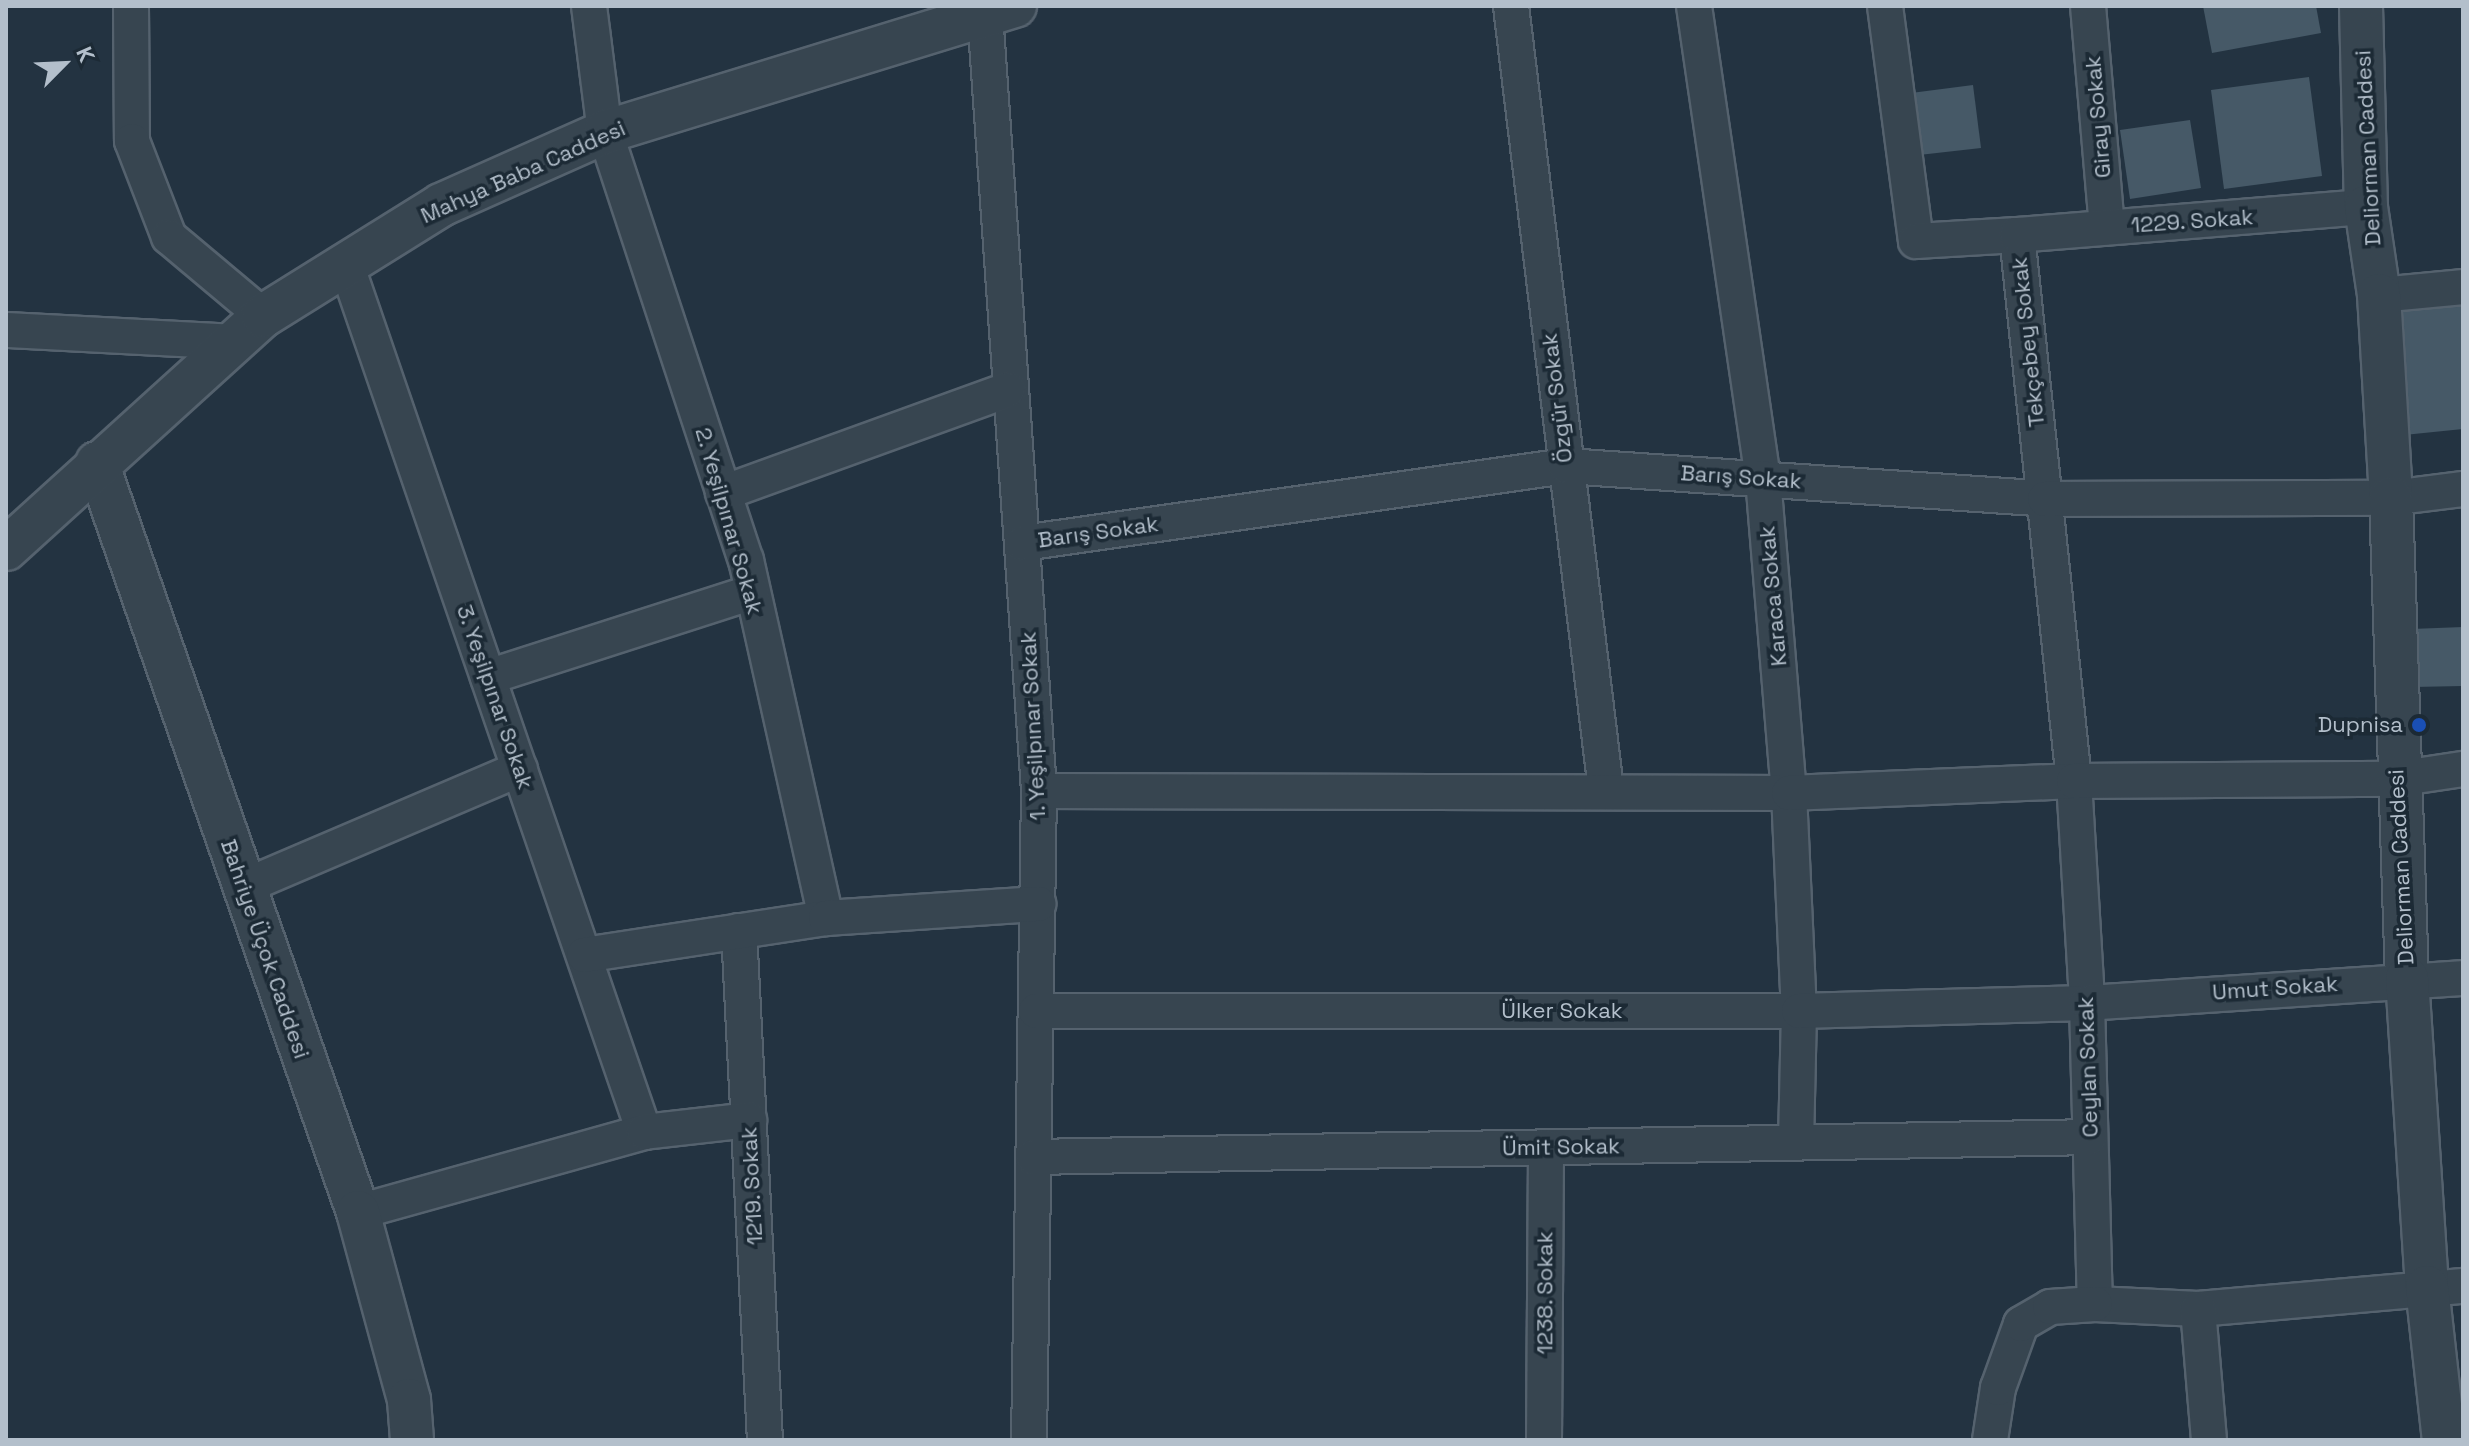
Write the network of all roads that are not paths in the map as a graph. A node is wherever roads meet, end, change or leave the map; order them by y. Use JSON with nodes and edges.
{"nodes":[{"id":1,"x":131,"y":6,"type":"edge"},
{"id":2,"x":589,"y":6,"type":"edge"},
{"id":3,"x":1511,"y":6,"type":"edge"},
{"id":4,"x":1694,"y":6,"type":"edge"},
{"id":5,"x":1885,"y":6,"type":"edge"},
{"id":6,"x":2088,"y":6,"type":"edge"},
{"id":7,"x":2361,"y":6,"type":"edge"},
{"id":8,"x":1000,"y":10,"type":"edge"},
{"id":9,"x":605,"y":132,"type":"junction"},
{"id":10,"x":2366,"y":207,"type":"junction"},
{"id":11,"x":2107,"y":227,"type":"junction"},
{"id":12,"x":2017,"y":235,"type":"junction"},
{"id":13,"x":345,"y":261,"type":"junction"},
{"id":14,"x":2463,"y":287,"type":"edge"},
{"id":15,"x":2379,"y":295,"type":"junction"},
{"id":16,"x":248,"y":329,"type":"junction"},
{"id":17,"x":6,"y":330,"type":"edge"},
{"id":18,"x":1008,"y":390,"type":"junction"},
{"id":19,"x":97,"y":463,"type":"junction"},
{"id":20,"x":1566,"y":466,"type":"junction"},
{"id":21,"x":1763,"y":478,"type":"junction"},
{"id":22,"x":2463,"y":489,"type":"edge"},
{"id":23,"x":723,"y":493,"type":"junction"},
{"id":24,"x":2391,"y":498,"type":"junction"},
{"id":25,"x":2045,"y":499,"type":"junction"},
{"id":26,"x":1023,"y":543,"type":"junction"},
{"id":27,"x":6,"y":549,"type":"edge"},
{"id":28,"x":752,"y":592,"type":"junction"},
{"id":29,"x":488,"y":677,"type":"junction"},
{"id":30,"x":520,"y":769,"type":"junction"},
{"id":31,"x":2463,"y":769,"type":"edge"},
{"id":32,"x":2396,"y":779,"type":"junction"},
{"id":33,"x":2074,"y":781,"type":"junction"},
{"id":34,"x":1606,"y":790,"type":"junction"},
{"id":35,"x":1039,"y":791,"type":"junction"},
{"id":36,"x":1789,"y":793,"type":"junction"},
{"id":37,"x":243,"y":887,"type":"junction"},
{"id":38,"x":1039,"y":904,"type":"junction"},
{"id":39,"x":826,"y":918,"type":"junction"},
{"id":40,"x":739,"y":931,"type":"junction"},
{"id":41,"x":584,"y":955,"type":"junction"},
{"id":42,"x":2407,"y":978,"type":"junction"},
{"id":43,"x":2463,"y":978,"type":"edge"},
{"id":44,"x":2087,"y":1003,"type":"junction"},
{"id":45,"x":1036,"y":1011,"type":"junction"},
{"id":46,"x":1799,"y":1011,"type":"junction"},
{"id":47,"x":749,"y":1120,"type":"junction"},
{"id":48,"x":644,"y":1132,"type":"junction"},
{"id":49,"x":2090,"y":1137,"type":"junction"},
{"id":50,"x":1796,"y":1142,"type":"junction"},
{"id":51,"x":1546,"y":1147,"type":"junction"},
{"id":52,"x":1033,"y":1157,"type":"junction"},
{"id":53,"x":358,"y":1212,"type":"junction"},
{"id":54,"x":2445,"y":1287,"type":"edge"},
{"id":55,"x":2095,"y":1304,"type":"junction"},
{"id":56,"x":2198,"y":1309,"type":"junction"},
{"id":57,"x":412,"y":1440,"type":"edge"},
{"id":58,"x":765,"y":1440,"type":"edge"},
{"id":59,"x":1029,"y":1440,"type":"edge"},
{"id":60,"x":1544,"y":1440,"type":"edge"},
{"id":61,"x":1990,"y":1440,"type":"edge"},
{"id":62,"x":2209,"y":1440,"type":"edge"},
{"id":63,"x":2444,"y":1440,"type":"edge"}],
"edges":[{"from":1,"to":16,"type":"street"},
{"from":2,"to":9,"type":"street","name":"2. Yeşilpınar Sokak"},
{"from":3,"to":20,"type":"street","name":"Özgür Sokak"},
{"from":4,"to":21,"type":"street","name":"Karaca Sokak"},
{"from":5,"to":12,"type":"street","name":"Tekçebey Sokak"},
{"from":6,"to":11,"type":"street","name":"Giray Sokak"},
{"from":7,"to":10,"type":"street","name":"Deliorman Caddesi"},
{"from":8,"to":9,"type":"street","name":"Mahya Baba Caddesi"},
{"from":8,"to":18,"type":"street","name":"1. Yeşilpınar Sokak"},
{"from":9,"to":13,"type":"street","name":"Mahya Baba Caddesi"},
{"from":9,"to":23,"type":"street","name":"2. Yeşilpınar Sokak"},
{"from":10,"to":11,"type":"street","name":"1229. Sokak"},
{"from":10,"to":15,"type":"street","name":"Deliorman Caddesi"},
{"from":11,"to":12,"type":"street","name":"1229. Sokak"},
{"from":12,"to":25,"type":"street","name":"Tekçebey Sokak"},
{"from":13,"to":16,"type":"street","name":"Mahya Baba Caddesi"},
{"from":13,"to":29,"type":"street","name":"3. Yeşilpınar Sokak"},
{"from":14,"to":15,"type":"street"},
{"from":15,"to":24,"type":"street","name":"Deliorman Caddesi"},
{"from":16,"to":17,"type":"street"},
{"from":16,"to":19,"type":"street","name":"Mahya Baba Caddesi"},
{"from":18,"to":23,"type":"street"},
{"from":18,"to":26,"type":"street","name":"1. Yeşilpınar Sokak"},
{"from":19,"to":27,"type":"street","name":"Mahya Baba Caddesi"},
{"from":19,"to":37,"type":"street","name":"Bahriye Üçok Caddesi"},
{"from":20,"to":21,"type":"street","name":"Barış Sokak"},
{"from":20,"to":26,"type":"street","name":"Barış Sokak"},
{"from":20,"to":34,"type":"street","name":"Özgür Sokak"},
{"from":21,"to":25,"type":"street","name":"Barış Sokak"},
{"from":21,"to":36,"type":"street","name":"Karaca Sokak"},
{"from":22,"to":24,"type":"street","name":"Barış Sokak"},
{"from":23,"to":28,"type":"street","name":"2. Yeşilpınar Sokak"},
{"from":24,"to":25,"type":"street","name":"Barış Sokak"},
{"from":24,"to":32,"type":"street","name":"Deliorman Caddesi"},
{"from":25,"to":33,"type":"street","name":"Ceylan Sokak"},
{"from":26,"to":35,"type":"street","name":"1. Yeşilpınar Sokak"},
{"from":28,"to":29,"type":"street"},
{"from":28,"to":39,"type":"street","name":"2. Yeşilpınar Sokak"},
{"from":29,"to":30,"type":"street","name":"3. Yeşilpınar Sokak"},
{"from":30,"to":37,"type":"street"},
{"from":30,"to":41,"type":"street","name":"3. Yeşilpınar Sokak"},
{"from":31,"to":32,"type":"street"},
{"from":32,"to":33,"type":"street"},
{"from":32,"to":42,"type":"street","name":"Deliorman Caddesi"},
{"from":33,"to":36,"type":"street"},
{"from":33,"to":44,"type":"street","name":"Ceylan Sokak"},
{"from":34,"to":35,"type":"street"},
{"from":34,"to":36,"type":"street"},
{"from":35,"to":38,"type":"street","name":"1. Yeşilpınar Sokak"},
{"from":36,"to":46,"type":"street","name":"Karaca Sokak"},
{"from":37,"to":53,"type":"street","name":"Bahriye Üçok Caddesi"},
{"from":38,"to":39,"type":"street"},
{"from":38,"to":45,"type":"street","name":"1. Yeşilpınar Sokak"},
{"from":39,"to":40,"type":"street"},
{"from":40,"to":41,"type":"street"},
{"from":40,"to":47,"type":"street","name":"1219. Sokak"},
{"from":41,"to":48,"type":"street","name":"3. Yeşilpınar Sokak"},
{"from":42,"to":43,"type":"street","name":"Umut Sokak"},
{"from":42,"to":44,"type":"street","name":"Umut Sokak"},
{"from":42,"to":54,"type":"street","name":"Deliorman Caddesi"},
{"from":44,"to":46,"type":"street","name":"Ülker Sokak"},
{"from":44,"to":49,"type":"street","name":"Ceylan Sokak"},
{"from":45,"to":46,"type":"street","name":"Ülker Sokak"},
{"from":45,"to":52,"type":"street","name":"1. Yeşilpınar Sokak"},
{"from":46,"to":50,"type":"street","name":"Karaca Sokak"},
{"from":47,"to":48,"type":"street"},
{"from":47,"to":58,"type":"street","name":"1219. Sokak"},
{"from":48,"to":53,"type":"street"},
{"from":49,"to":50,"type":"street","name":"Ümit Sokak"},
{"from":49,"to":55,"type":"street","name":"Ceylan Sokak"},
{"from":50,"to":51,"type":"street","name":"Ümit Sokak"},
{"from":51,"to":52,"type":"street","name":"Ümit Sokak"},
{"from":51,"to":60,"type":"street","name":"1238. Sokak"},
{"from":52,"to":59,"type":"street","name":"1. Yeşilpınar Sokak"},
{"from":53,"to":57,"type":"street","name":"Bahriye Üçok Caddesi"},
{"from":54,"to":56,"type":"street"},
{"from":54,"to":63,"type":"street","name":"Deliorman Caddesi"},
{"from":55,"to":56,"type":"street"},
{"from":55,"to":61,"type":"street"},
{"from":56,"to":62,"type":"street"}]}
